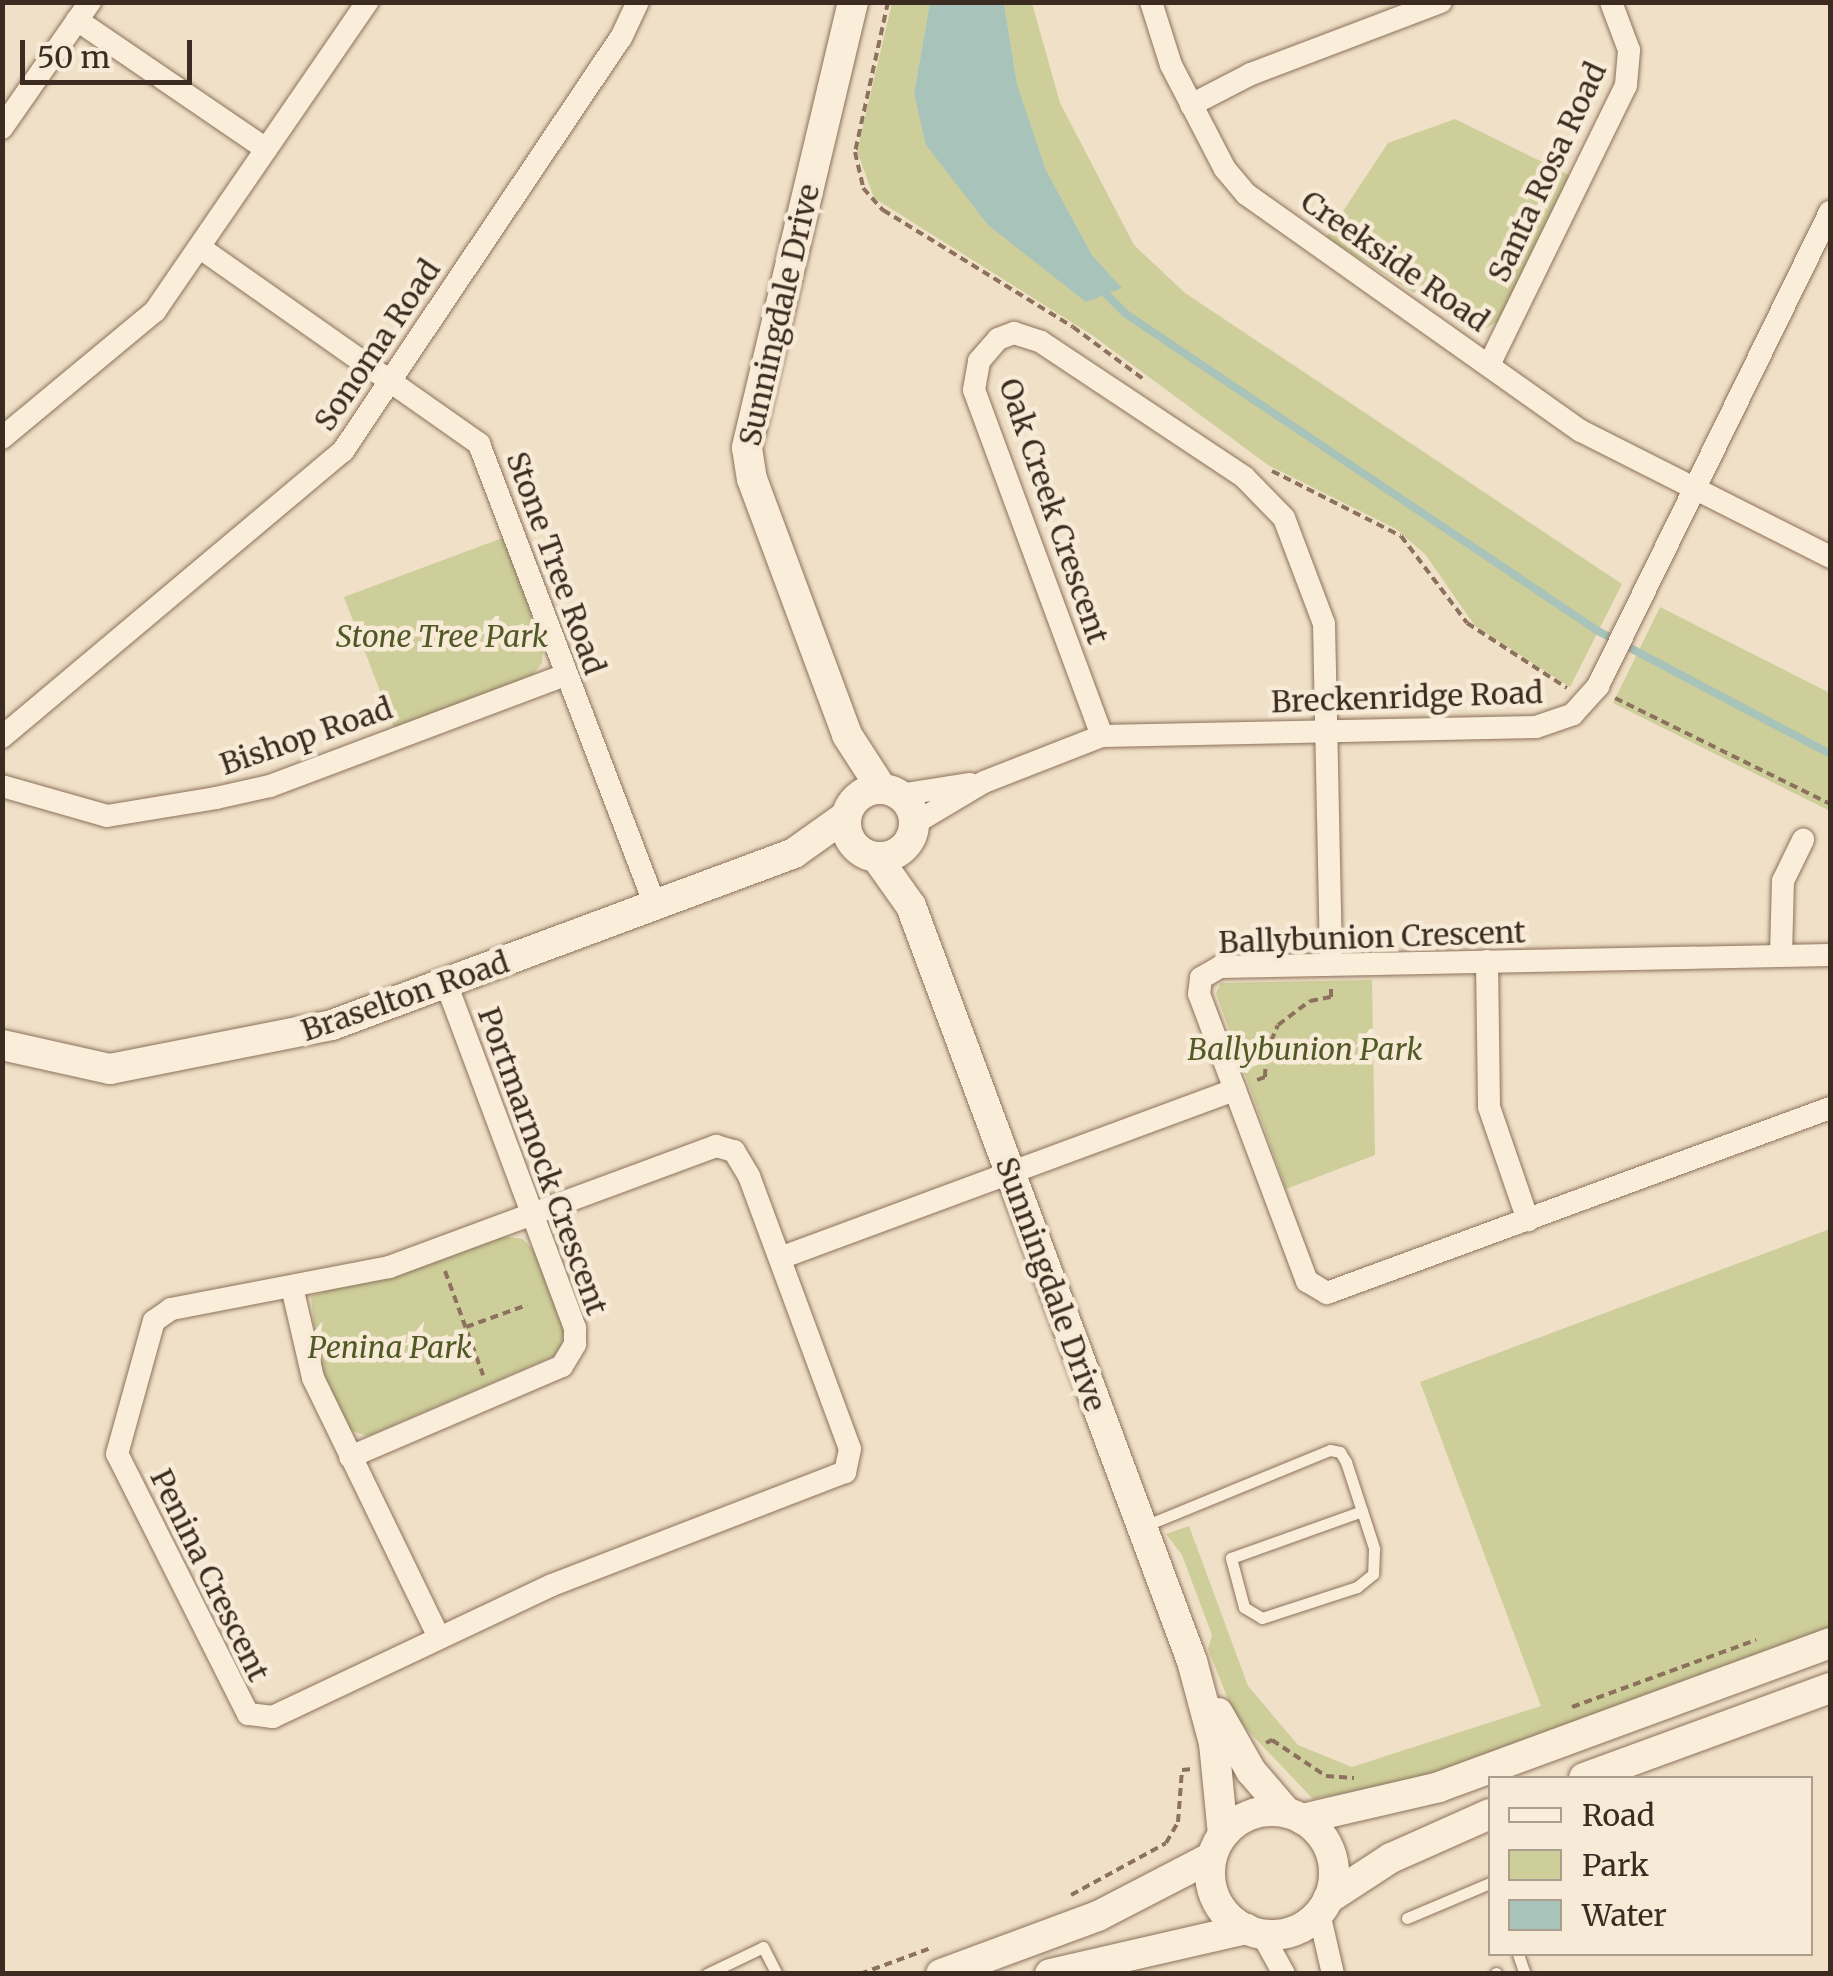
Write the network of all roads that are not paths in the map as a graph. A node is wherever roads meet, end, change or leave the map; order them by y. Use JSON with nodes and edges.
{"nodes":[{"id":1,"x":367,"y":2,"type":"edge"},
{"id":2,"x":638,"y":2,"type":"edge"},
{"id":3,"x":852,"y":2,"type":"edge"},
{"id":4,"x":1150,"y":2,"type":"edge"},
{"id":5,"x":1441,"y":2,"type":"edge"},
{"id":6,"x":1611,"y":2,"type":"edge"},
{"id":7,"x":83,"y":11,"type":"edge"},
{"id":8,"x":1192,"y":105,"type":"junction"},
{"id":9,"x":2,"y":128,"type":"edge"},
{"id":10,"x":266,"y":150,"type":"junction"},
{"id":11,"x":1830,"y":212,"type":"edge"},
{"id":12,"x":202,"y":250,"type":"junction"},
{"id":13,"x":1490,"y":363,"type":"junction"},
{"id":14,"x":391,"y":380,"type":"junction"},
{"id":15,"x":2,"y":438,"type":"edge"},
{"id":16,"x":1695,"y":486,"type":"junction"},
{"id":17,"x":1830,"y":557,"type":"edge"},
{"id":18,"x":565,"y":675,"type":"junction"},
{"id":19,"x":1327,"y":732,"type":"junction"},
{"id":20,"x":847,"y":735,"type":"junction"},
{"id":21,"x":1102,"y":736,"type":"junction"},
{"id":22,"x":2,"y":737,"type":"edge"},
{"id":23,"x":984,"y":782,"type":"junction"},
{"id":24,"x":2,"y":786,"type":"edge"},
{"id":25,"x":891,"y":792,"type":"junction"},
{"id":26,"x":849,"y":810,"type":"junction"},
{"id":27,"x":911,"y":833,"type":"junction"},
{"id":28,"x":1803,"y":840,"type":"dead end"},
{"id":29,"x":794,"y":854,"type":"junction"},
{"id":30,"x":868,"y":854,"type":"junction"},
{"id":31,"x":654,"y":906,"type":"junction"},
{"id":32,"x":911,"y":906,"type":"junction"},
{"id":33,"x":1830,"y":955,"type":"edge"},
{"id":34,"x":1781,"y":956,"type":"junction"},
{"id":35,"x":1486,"y":960,"type":"junction"},
{"id":36,"x":1331,"y":962,"type":"junction"},
{"id":37,"x":446,"y":983,"type":"junction"},
{"id":38,"x":2,"y":1046,"type":"edge"},
{"id":39,"x":1234,"y":1090,"type":"junction"},
{"id":40,"x":1830,"y":1108,"type":"edge"},
{"id":41,"x":1010,"y":1173,"type":"junction"},
{"id":42,"x":533,"y":1214,"type":"junction"},
{"id":43,"x":1528,"y":1220,"type":"junction"},
{"id":44,"x":780,"y":1258,"type":"junction"},
{"id":45,"x":292,"y":1288,"type":"junction"},
{"id":46,"x":350,"y":1456,"type":"junction"},
{"id":47,"x":1362,"y":1511,"type":"junction"},
{"id":48,"x":1142,"y":1527,"type":"junction"},
{"id":49,"x":438,"y":1635,"type":"junction"},
{"id":50,"x":1830,"y":1642,"type":"edge"},
{"id":51,"x":1192,"y":1661,"type":"junction"},
{"id":52,"x":1830,"y":1663,"type":"edge"},
{"id":53,"x":1830,"y":1688,"type":"edge"},
{"id":54,"x":1556,"y":1729,"type":"junction"},
{"id":55,"x":1665,"y":1748,"type":"junction"},
{"id":56,"x":1589,"y":1776,"type":"edge"},
{"id":57,"x":1642,"y":1776,"type":"edge"},
{"id":58,"x":1488,"y":1815,"type":"edge"},
{"id":59,"x":1295,"y":1816,"type":"junction"},
{"id":60,"x":1217,"y":1846,"type":"junction"},
{"id":61,"x":1488,"y":1884,"type":"edge"},
{"id":62,"x":1323,"y":1906,"type":"junction"},
{"id":63,"x":1406,"y":1918,"type":"dead end"},
{"id":64,"x":1255,"y":1931,"type":"junction"},
{"id":65,"x":707,"y":1974,"type":"edge"},
{"id":66,"x":777,"y":1974,"type":"edge"},
{"id":67,"x":941,"y":1974,"type":"edge"},
{"id":68,"x":1050,"y":1974,"type":"edge"},
{"id":69,"x":1284,"y":1974,"type":"edge"},
{"id":70,"x":1333,"y":1974,"type":"edge"}],
"edges":[{"from":1,"to":10,"type":"street"},
{"from":2,"to":14,"type":"street","name":"Sonoma Road"},
{"from":3,"to":20,"type":"street","name":"Sunningdale Drive"},
{"from":4,"to":8,"type":"street","name":"Creekside Road"},
{"from":5,"to":8,"type":"street"},
{"from":6,"to":13,"type":"street","name":"Santa Rosa Road"},
{"from":7,"to":9,"type":"street"},
{"from":7,"to":10,"type":"street"},
{"from":8,"to":13,"type":"street","name":"Creekside Road"},
{"from":10,"to":12,"type":"street"},
{"from":11,"to":16,"type":"street","name":"Breckenridge Road"},
{"from":12,"to":14,"type":"street","name":"Stone Tree Road"},
{"from":12,"to":15,"type":"street"},
{"from":13,"to":16,"type":"street","name":"Creekside Road"},
{"from":14,"to":18,"type":"street","name":"Stone Tree Road"},
{"from":14,"to":22,"type":"street","name":"Sonoma Road"},
{"from":16,"to":17,"type":"street","name":"Creekside Road"},
{"from":16,"to":19,"type":"street","name":"Breckenridge Road"},
{"from":18,"to":24,"type":"street","name":"Bishop Road"},
{"from":18,"to":31,"type":"street","name":"Stone Tree Road"},
{"from":19,"to":21,"type":"street","name":"Breckenridge Road"},
{"from":19,"to":21,"type":"street","name":"Oak Creek Crescent"},
{"from":19,"to":36,"type":"street"},
{"from":20,"to":25,"type":"street","name":"Sunningdale Drive"},
{"from":20,"to":26,"type":"street","name":"Sunningdale Drive"},
{"from":21,"to":23,"type":"street","name":"Breckenridge Road"},
{"from":23,"to":25,"type":"street","name":"Breckenridge Road"},
{"from":23,"to":27,"type":"street","name":"Breckenridge Road"},
{"from":25,"to":26,"type":"street","name":"Braselton Road"},
{"from":25,"to":27,"type":"street","name":"Sunningdale Drive"},
{"from":26,"to":29,"type":"street","name":"Braselton Road"},
{"from":26,"to":30,"type":"street","name":"Sunningdale Drive"},
{"from":27,"to":30,"type":"street"},
{"from":27,"to":32,"type":"street","name":"Sunningdale Drive"},
{"from":28,"to":34,"type":"street"},
{"from":29,"to":30,"type":"street","name":"Braselton Road"},
{"from":29,"to":31,"type":"street","name":"Braselton Road"},
{"from":30,"to":32,"type":"street","name":"Sunningdale Drive"},
{"from":31,"to":37,"type":"street","name":"Braselton Road"},
{"from":32,"to":41,"type":"street","name":"Sunningdale Drive"},
{"from":33,"to":34,"type":"street","name":"Ballybunion Crescent"},
{"from":34,"to":35,"type":"street","name":"Ballybunion Crescent"},
{"from":35,"to":36,"type":"street","name":"Ballybunion Crescent"},
{"from":35,"to":43,"type":"street"},
{"from":36,"to":39,"type":"street","name":"Ballybunion Crescent"},
{"from":37,"to":38,"type":"street","name":"Braselton Road"},
{"from":37,"to":42,"type":"street","name":"Portmarnock Crescent"},
{"from":39,"to":41,"type":"street"},
{"from":39,"to":43,"type":"street","name":"Ballybunion Crescent"},
{"from":40,"to":43,"type":"street","name":"Ballybunion Crescent"},
{"from":41,"to":44,"type":"street"},
{"from":41,"to":48,"type":"street","name":"Sunningdale Drive"},
{"from":42,"to":44,"type":"street","name":"Penina Crescent"},
{"from":42,"to":45,"type":"street","name":"Penina Crescent"},
{"from":42,"to":46,"type":"street","name":"Portmarnock Crescent"},
{"from":44,"to":49,"type":"street","name":"Penina Crescent"},
{"from":45,"to":46,"type":"street"},
{"from":45,"to":49,"type":"street","name":"Penina Crescent"},
{"from":46,"to":49,"type":"street"},
{"from":47,"to":47,"type":"lane"},
{"from":47,"to":48,"type":"lane"},
{"from":48,"to":51,"type":"street","name":"Sunningdale Drive"},
{"from":50,"to":54,"type":"street"},
{"from":51,"to":59,"type":"street","name":"Sunningdale Drive"},
{"from":51,"to":60,"type":"street","name":"Sunningdale Drive"},
{"from":52,"to":54,"type":"street"},
{"from":53,"to":55,"type":"street"},
{"from":54,"to":59,"type":"street"},
{"from":55,"to":56,"type":"street"},
{"from":55,"to":57,"type":"lane"},
{"from":58,"to":62,"type":"street"},
{"from":59,"to":60,"type":"street"},
{"from":59,"to":62,"type":"street"},
{"from":60,"to":64,"type":"street"},
{"from":60,"to":67,"type":"street"},
{"from":61,"to":63,"type":"lane"},
{"from":62,"to":64,"type":"street"},
{"from":62,"to":70,"type":"street"},
{"from":64,"to":68,"type":"street"},
{"from":64,"to":69,"type":"street"},
{"from":65,"to":66,"type":"lane"}]}
